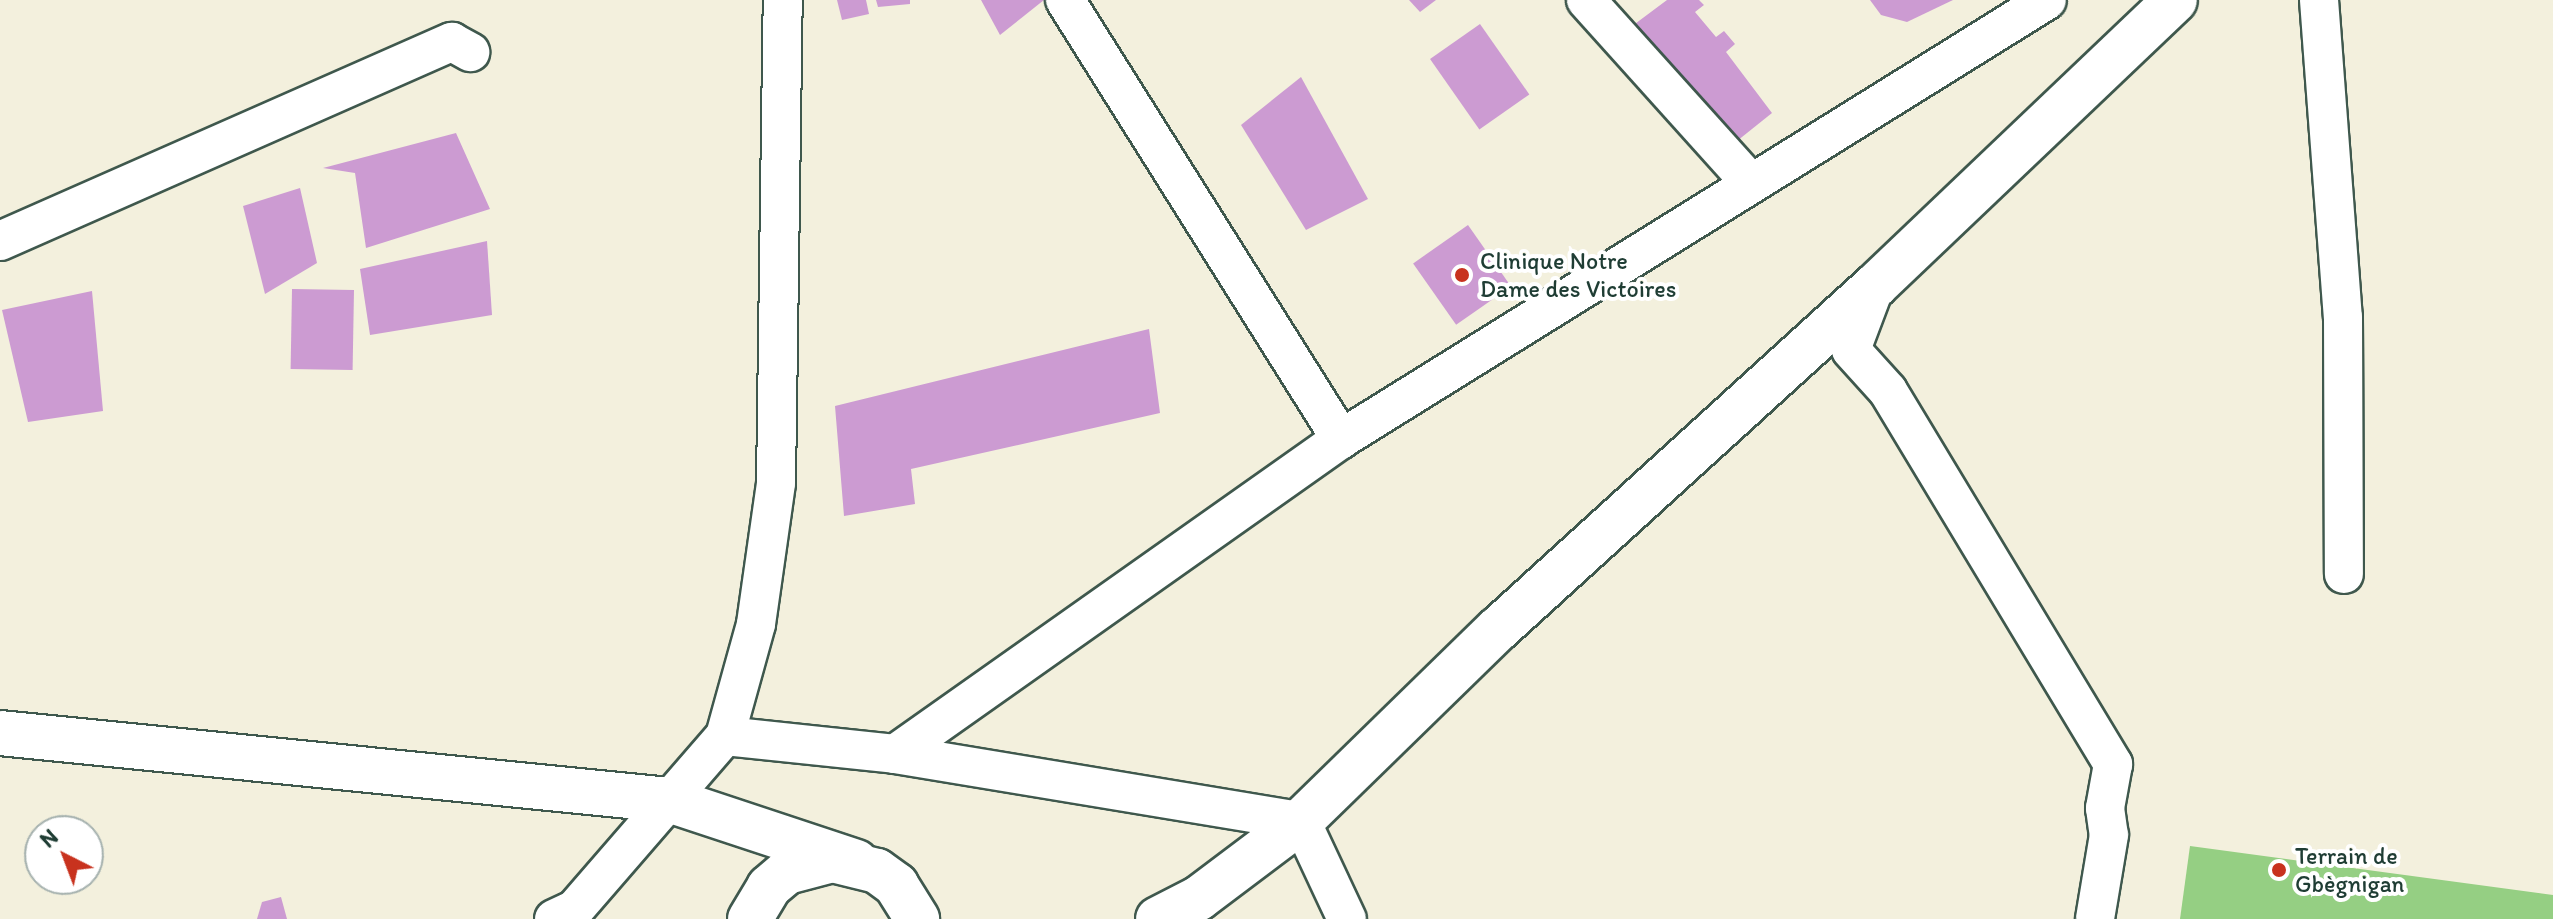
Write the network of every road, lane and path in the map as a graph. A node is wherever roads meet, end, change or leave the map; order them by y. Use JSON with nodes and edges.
{"nodes":[{"id":1,"x":783,"y":0,"type":"edge"},
{"id":2,"x":1065,"y":0,"type":"edge"},
{"id":3,"x":1586,"y":0,"type":"edge"},
{"id":4,"x":2047,"y":0,"type":"edge"},
{"id":5,"x":2175,"y":0,"type":"edge"},
{"id":6,"x":2319,"y":0,"type":"edge"},
{"id":7,"x":470,"y":52,"type":"dead end"},
{"id":8,"x":1750,"y":182,"type":"junction"},
{"id":9,"x":0,"y":241,"type":"edge"},
{"id":10,"x":1875,"y":286,"type":"junction"},
{"id":11,"x":1341,"y":439,"type":"junction"},
{"id":12,"x":2344,"y":574,"type":"dead end"},
{"id":13,"x":0,"y":733,"type":"edge"},
{"id":14,"x":725,"y":736,"type":"junction"},
{"id":15,"x":895,"y":754,"type":"junction"},
{"id":16,"x":669,"y":800,"type":"junction"},
{"id":17,"x":1301,"y":821,"type":"junction"},
{"id":18,"x":856,"y":862,"type":"junction"},
{"id":19,"x":554,"y":919,"type":"edge"},
{"id":20,"x":750,"y":919,"type":"edge"},
{"id":21,"x":917,"y":919,"type":"edge"},
{"id":22,"x":1158,"y":919,"type":"edge"},
{"id":23,"x":1347,"y":919,"type":"edge"},
{"id":24,"x":2095,"y":919,"type":"edge"}],
"edges":[{"from":1,"to":14,"type":"street"},
{"from":2,"to":11,"type":"street"},
{"from":3,"to":8,"type":"street"},
{"from":4,"to":8,"type":"street"},
{"from":5,"to":10,"type":"main road"},
{"from":6,"to":12,"type":"street"},
{"from":7,"to":9,"type":"street"},
{"from":8,"to":11,"type":"street"},
{"from":10,"to":17,"type":"main road"},
{"from":10,"to":24,"type":"street"},
{"from":11,"to":15,"type":"street"},
{"from":13,"to":16,"type":"main road"},
{"from":14,"to":15,"type":"street"},
{"from":14,"to":16,"type":"street"},
{"from":15,"to":17,"type":"street"},
{"from":16,"to":18,"type":"main road"},
{"from":16,"to":19,"type":"street"},
{"from":17,"to":22,"type":"main road"},
{"from":17,"to":23,"type":"street"},
{"from":18,"to":20,"type":"main road"},
{"from":18,"to":21,"type":"main road"}]}
